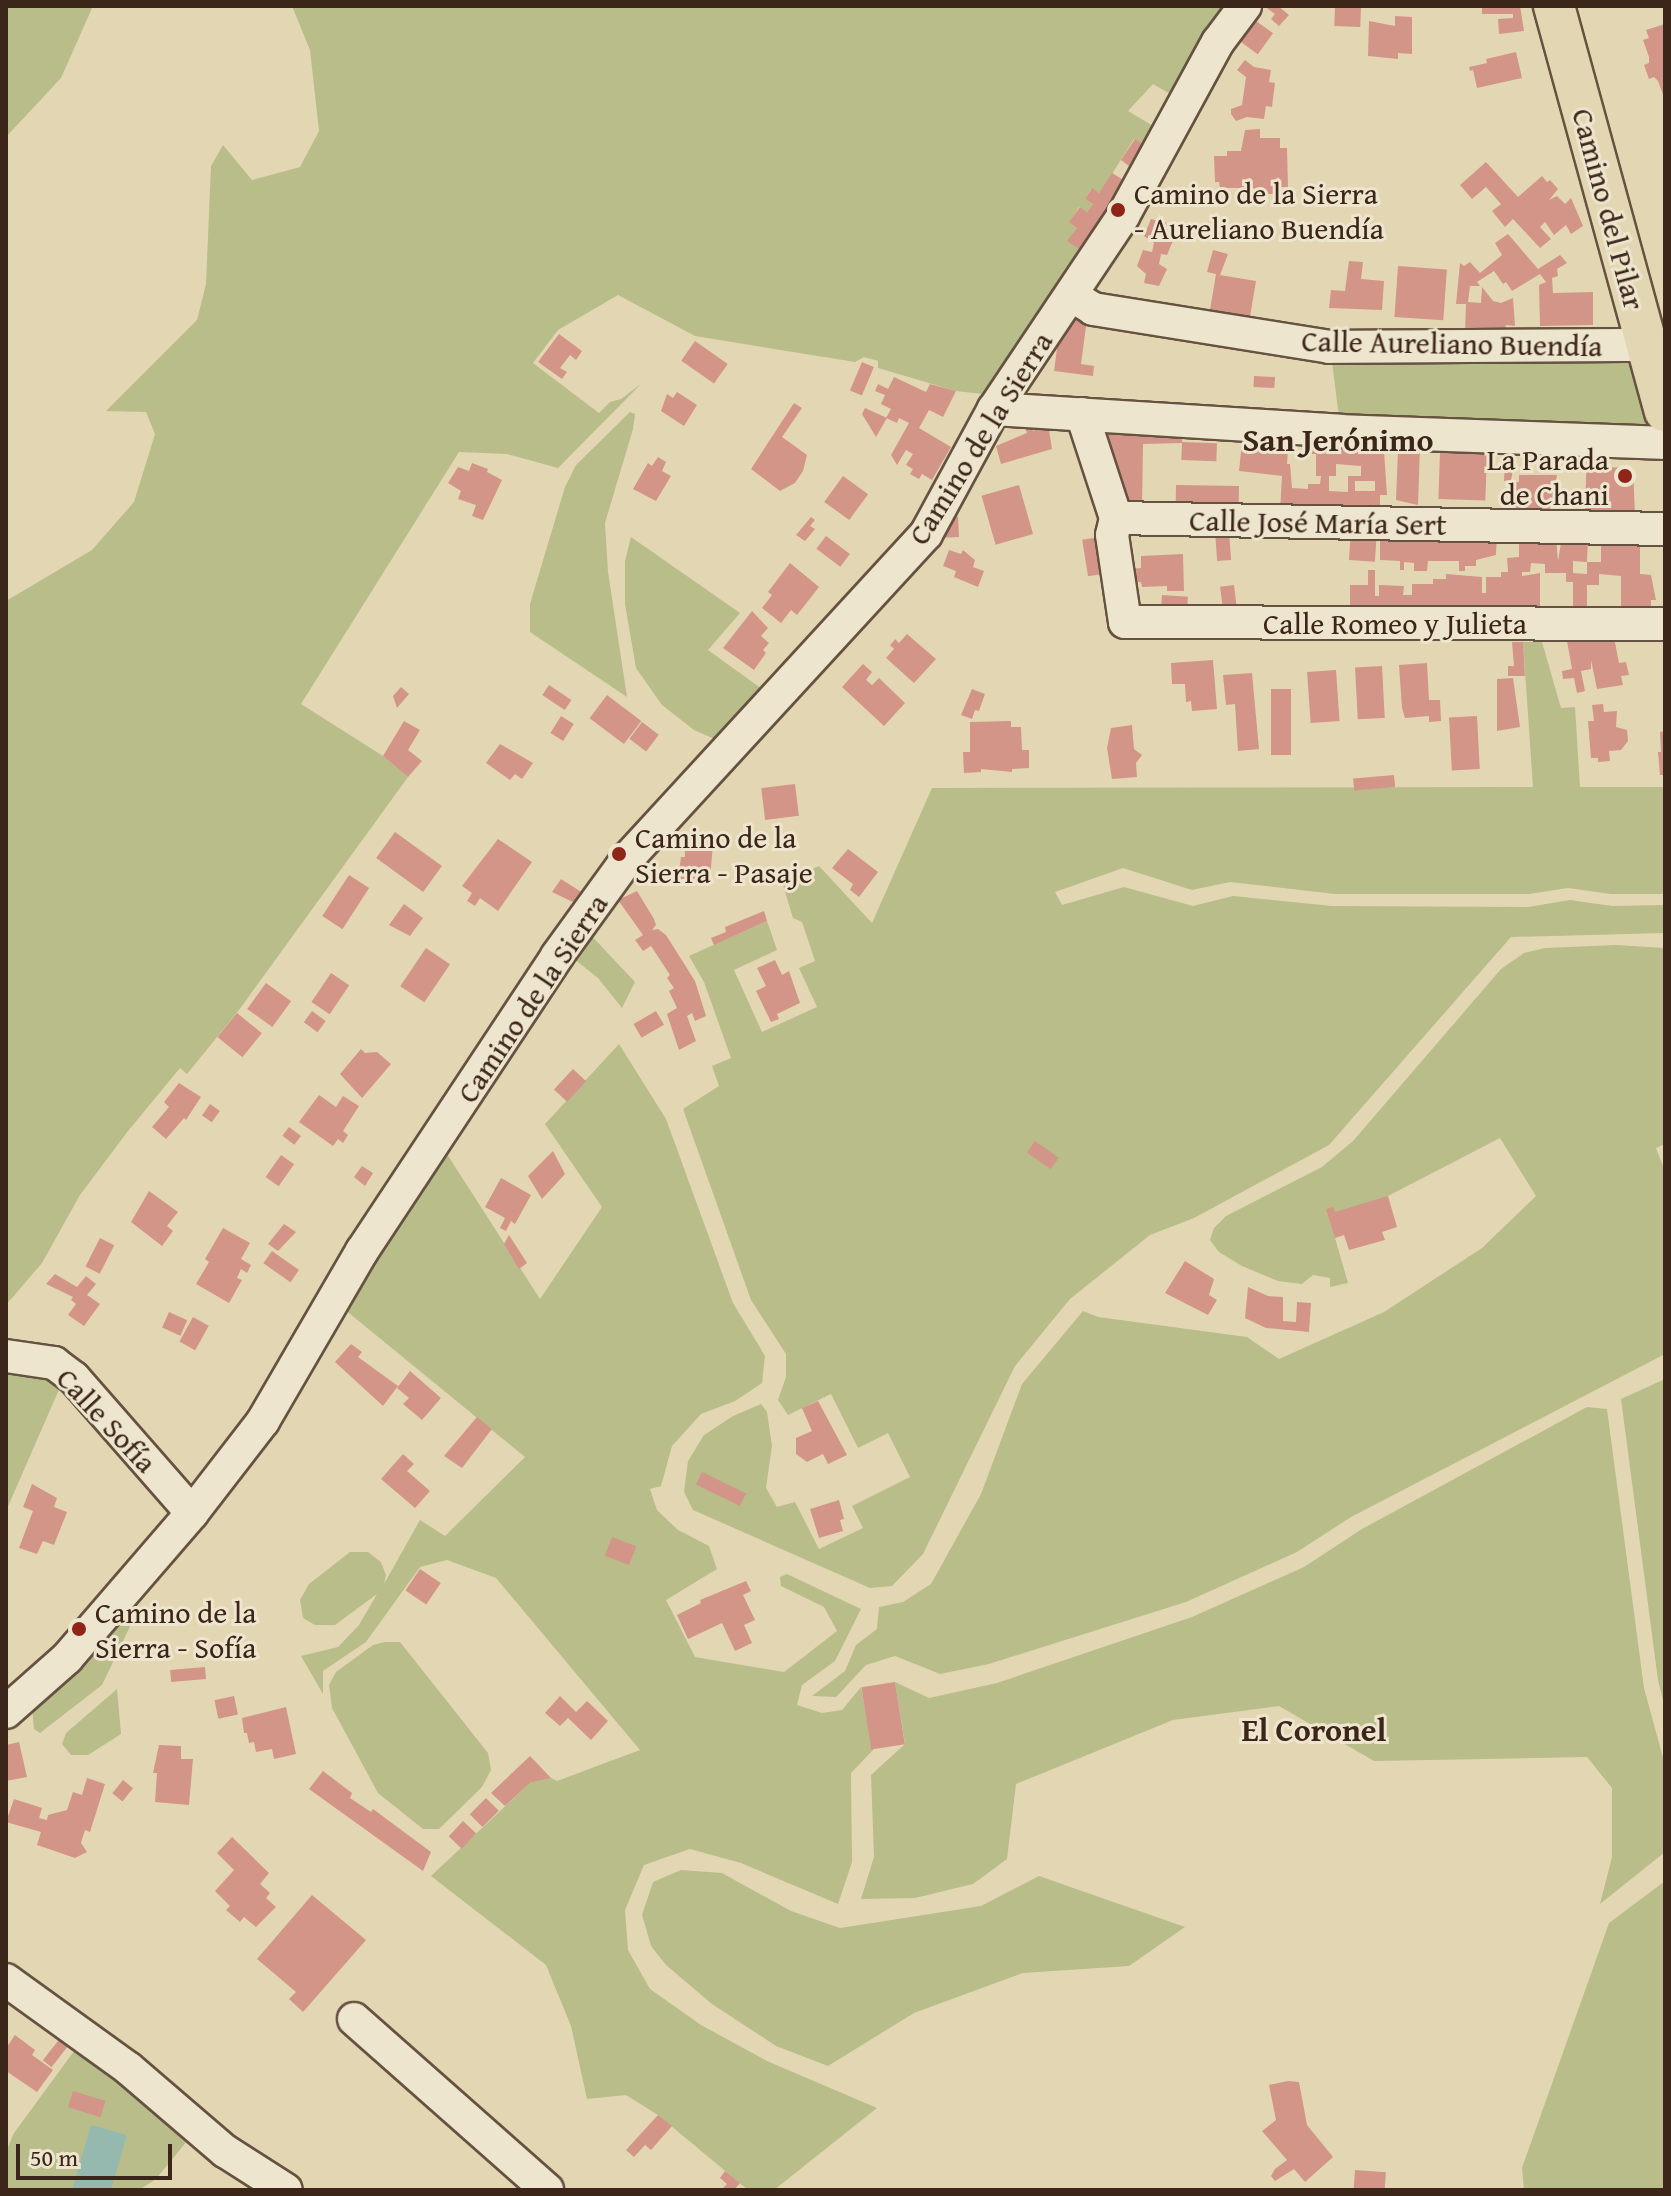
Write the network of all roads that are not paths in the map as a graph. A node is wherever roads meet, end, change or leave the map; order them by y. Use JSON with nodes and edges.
{"nodes":[{"id":1,"x":1245,"y":6,"type":"edge"},
{"id":2,"x":1554,"y":6,"type":"edge"},
{"id":3,"x":1583,"y":6,"type":"edge"},
{"id":4,"x":1071,"y":295,"type":"junction"},
{"id":5,"x":1665,"y":307,"type":"edge"},
{"id":6,"x":1647,"y":345,"type":"junction"},
{"id":7,"x":994,"y":409,"type":"junction"},
{"id":8,"x":1665,"y":411,"type":"edge"},
{"id":9,"x":1082,"y":414,"type":"junction"},
{"id":10,"x":1665,"y":443,"type":"edge"},
{"id":11,"x":1116,"y":518,"type":"junction"},
{"id":12,"x":1665,"y":529,"type":"edge"},
{"id":13,"x":1665,"y":624,"type":"edge"},
{"id":14,"x":6,"y":1356,"type":"edge"},
{"id":15,"x":192,"y":1513,"type":"junction"},
{"id":16,"x":6,"y":1712,"type":"edge"},
{"id":17,"x":6,"y":1980,"type":"edge"},
{"id":18,"x":354,"y":2019,"type":"dead end"},
{"id":19,"x":286,"y":2190,"type":"edge"},
{"id":20,"x":547,"y":2190,"type":"edge"}],
"edges":[{"from":1,"to":4,"type":"street","name":"Camino de la Sierra"},
{"from":2,"to":6,"type":"main road","name":"Camino del Pilar"},
{"from":3,"to":5,"type":"main road","name":"Camino del Pilar"},
{"from":4,"to":6,"type":"street","name":"Calle Aureliano Buendía"},
{"from":4,"to":7,"type":"street","name":"Camino de la Sierra"},
{"from":6,"to":8,"type":"main road","name":"Camino del Pilar"},
{"from":7,"to":9,"type":"street"},
{"from":7,"to":15,"type":"street","name":"Camino de la Sierra"},
{"from":9,"to":10,"type":"street"},
{"from":9,"to":11,"type":"street"},
{"from":11,"to":12,"type":"street","name":"Calle José María Sert"},
{"from":11,"to":13,"type":"street","name":"Calle Romeo y Julieta"},
{"from":14,"to":15,"type":"street","name":"Calle Sofía"},
{"from":15,"to":16,"type":"street","name":"Camino de la Sierra"},
{"from":17,"to":19,"type":"street"},
{"from":18,"to":20,"type":"street"}]}
